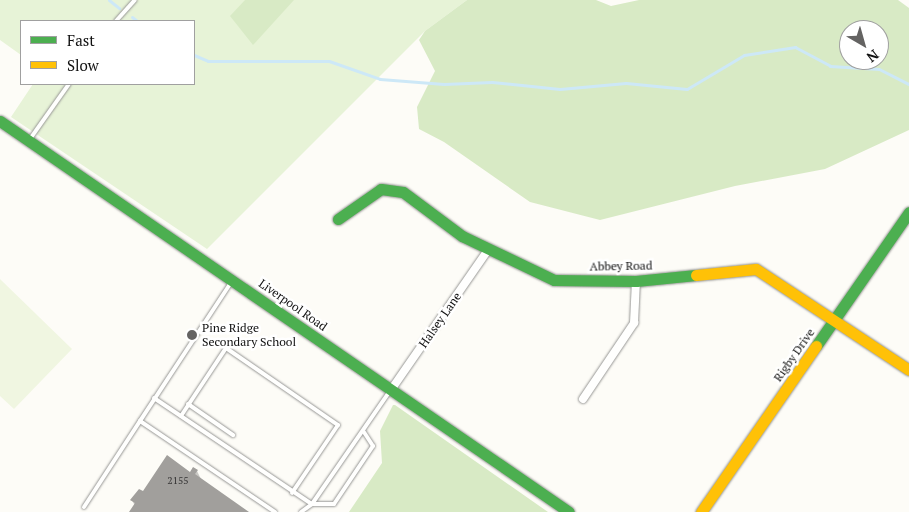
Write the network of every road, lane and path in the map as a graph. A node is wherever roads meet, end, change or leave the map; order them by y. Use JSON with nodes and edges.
{"nodes":[{"id":1,"x":135,"y":0,"type":"edge"},
{"id":2,"x":117,"y":20,"type":"edge"},
{"id":3,"x":68,"y":85,"type":"edge"},
{"id":4,"x":0,"y":121,"type":"edge"},
{"id":5,"x":28,"y":141,"type":"junction"},
{"id":6,"x":909,"y":212,"type":"edge"},
{"id":7,"x":338,"y":219,"type":"dead end"},
{"id":8,"x":488,"y":250,"type":"junction"},
{"id":9,"x":233,"y":279,"type":"junction"},
{"id":10,"x":636,"y":281,"type":"junction"},
{"id":11,"x":834,"y":322,"type":"junction"},
{"id":12,"x":909,"y":370,"type":"edge"},
{"id":13,"x":391,"y":390,"type":"junction"},
{"id":14,"x":154,"y":398,"type":"junction"},
{"id":15,"x":582,"y":399,"type":"dead end"},
{"id":16,"x":188,"y":404,"type":"junction"},
{"id":17,"x":181,"y":416,"type":"junction"},
{"id":18,"x":140,"y":421,"type":"junction"},
{"id":19,"x":364,"y":432,"type":"junction"},
{"id":20,"x":233,"y":435,"type":"dead end"},
{"id":21,"x":292,"y":493,"type":"junction"},
{"id":22,"x":312,"y":504,"type":"junction"},
{"id":23,"x":84,"y":507,"type":"dead end"},
{"id":24,"x":275,"y":512,"type":"edge"},
{"id":25,"x":301,"y":512,"type":"edge"},
{"id":26,"x":569,"y":512,"type":"edge"},
{"id":27,"x":700,"y":512,"type":"edge"}],
"edges":[{"from":1,"to":2,"type":"lane"},
{"from":3,"to":5,"type":"lane"},
{"from":4,"to":5,"type":"street","name":"Liverpool Road"},
{"from":5,"to":9,"type":"street","name":"Liverpool Road"},
{"from":6,"to":11,"type":"street","name":"Rigby Drive"},
{"from":7,"to":8,"type":"street","name":"Abbey Road"},
{"from":8,"to":10,"type":"street","name":"Abbey Road"},
{"from":8,"to":13,"type":"street","name":"Halsey Lane"},
{"from":9,"to":13,"type":"street","name":"Liverpool Road"},
{"from":9,"to":14,"type":"lane"},
{"from":10,"to":11,"type":"street","name":"Abbey Road"},
{"from":10,"to":15,"type":"street"},
{"from":11,"to":12,"type":"street","name":"Abbey Road"},
{"from":11,"to":27,"type":"street","name":"Rigby Drive"},
{"from":13,"to":19,"type":"lane"},
{"from":13,"to":26,"type":"street","name":"Liverpool Road"},
{"from":14,"to":17,"type":"lane"},
{"from":14,"to":18,"type":"lane"},
{"from":16,"to":17,"type":"lane"},
{"from":16,"to":20,"type":"lane"},
{"from":16,"to":21,"type":"lane"},
{"from":17,"to":21,"type":"lane"},
{"from":18,"to":23,"type":"lane"},
{"from":18,"to":24,"type":"lane"},
{"from":19,"to":22,"type":"lane"},
{"from":19,"to":22,"type":"lane"},
{"from":21,"to":22,"type":"lane"},
{"from":22,"to":25,"type":"lane"}]}
